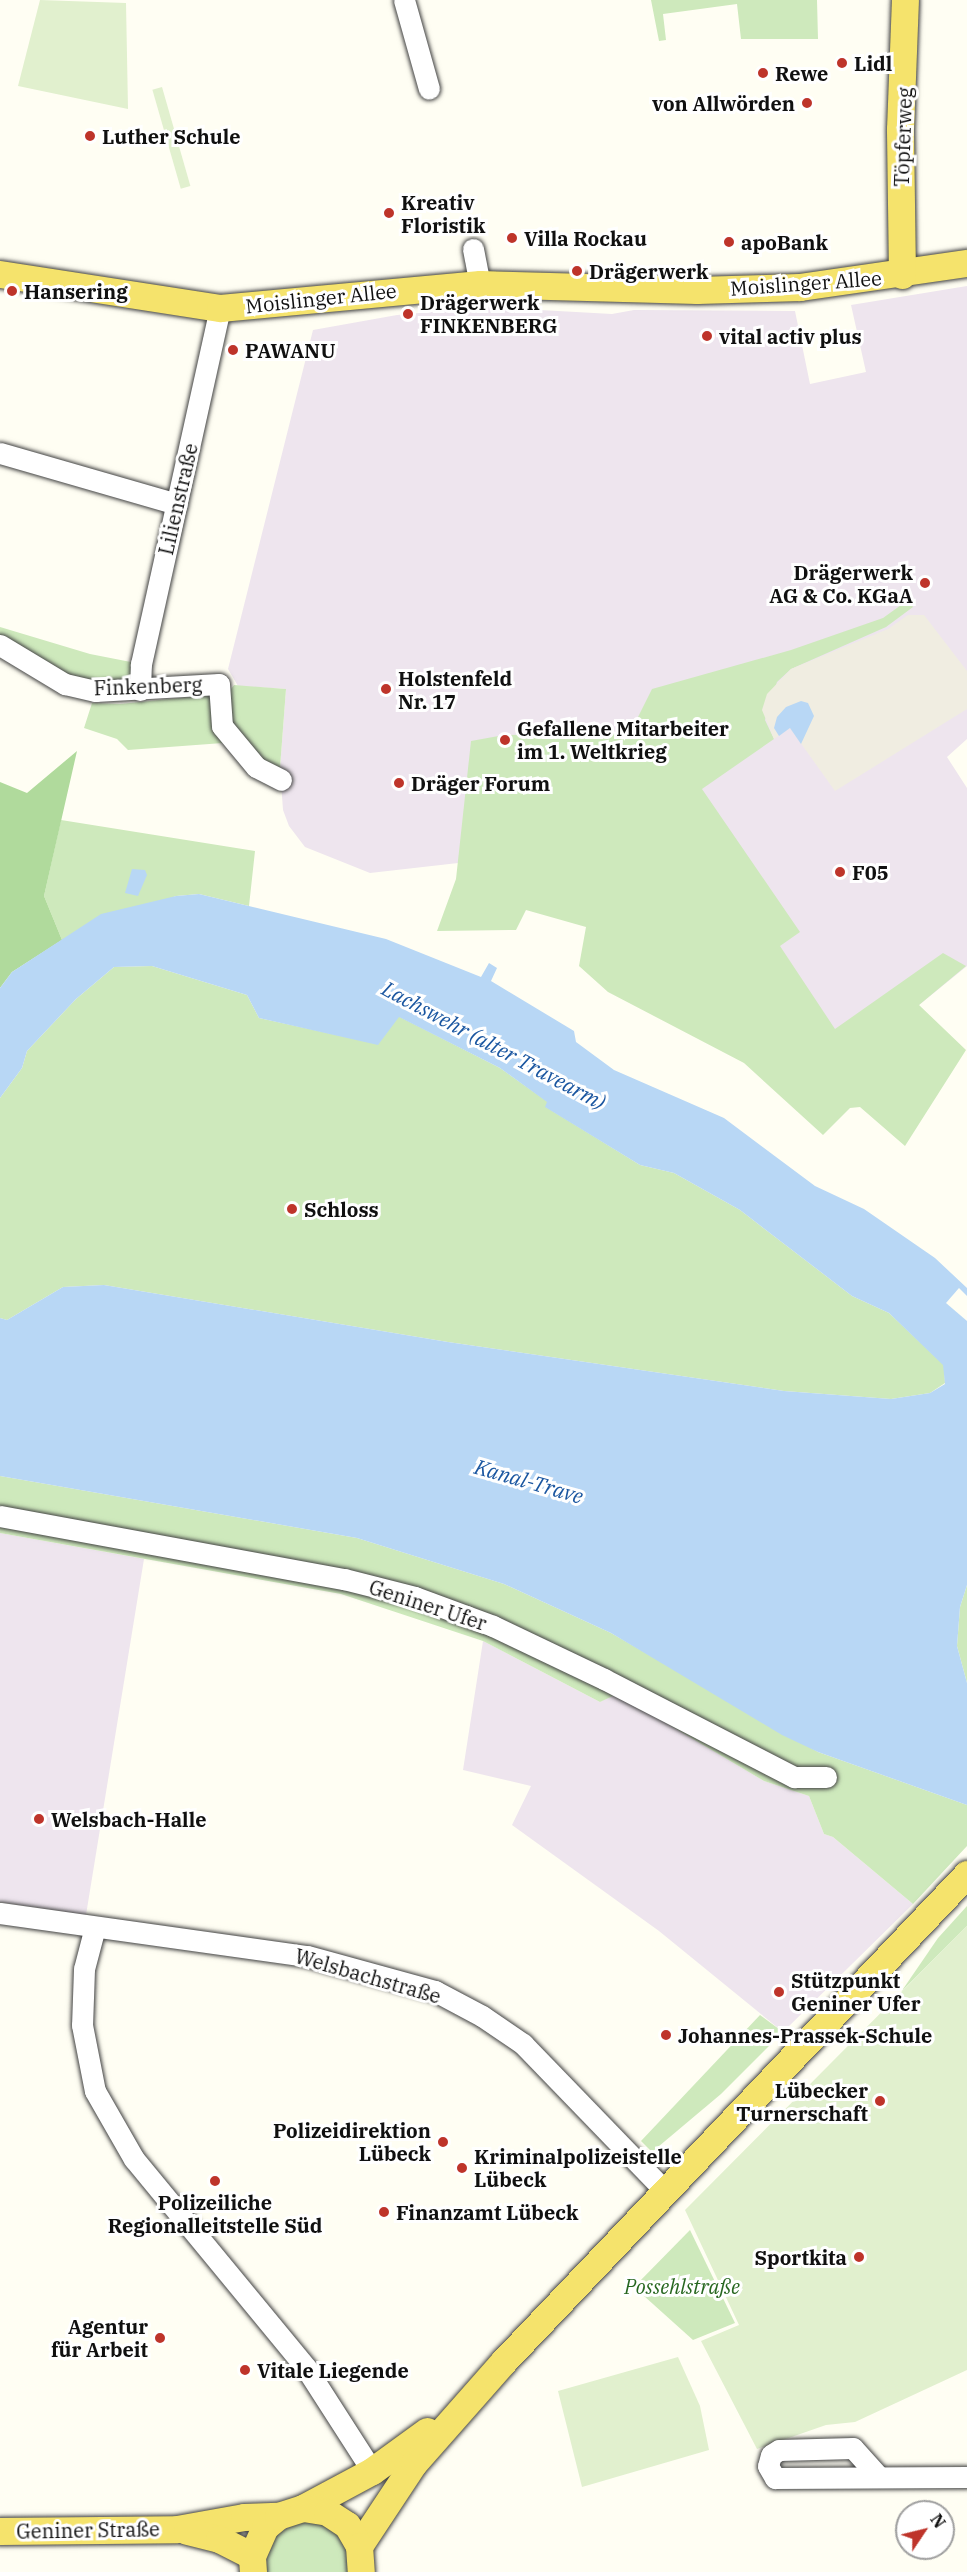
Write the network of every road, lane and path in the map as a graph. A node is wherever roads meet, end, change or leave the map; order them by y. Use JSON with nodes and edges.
{"nodes":[{"id":1,"x":404,"y":0,"type":"edge"},
{"id":2,"x":905,"y":0,"type":"edge"},
{"id":3,"x":429,"y":89,"type":"dead end"},
{"id":4,"x":473,"y":249,"type":"dead end"},
{"id":5,"x":967,"y":263,"type":"edge"},
{"id":6,"x":0,"y":274,"type":"edge"},
{"id":7,"x":902,"y":275,"type":"junction"},
{"id":8,"x":480,"y":284,"type":"junction"},
{"id":9,"x":220,"y":308,"type":"junction"},
{"id":10,"x":0,"y":453,"type":"edge"},
{"id":11,"x":177,"y":504,"type":"junction"},
{"id":12,"x":0,"y":645,"type":"edge"},
{"id":13,"x":140,"y":690,"type":"junction"},
{"id":14,"x":280,"y":780,"type":"dead end"},
{"id":15,"x":0,"y":1516,"type":"edge"},
{"id":16,"x":826,"y":1777,"type":"dead end"},
{"id":17,"x":967,"y":1874,"type":"edge"},
{"id":18,"x":0,"y":1913,"type":"edge"},
{"id":19,"x":95,"y":1927,"type":"junction"},
{"id":20,"x":664,"y":2190,"type":"junction"},
{"id":21,"x":504,"y":2361,"type":"junction"},
{"id":22,"x":372,"y":2471,"type":"junction"},
{"id":23,"x":879,"y":2476,"type":"dead end"},
{"id":24,"x":967,"y":2477,"type":"edge"},
{"id":25,"x":303,"y":2508,"type":"junction"},
{"id":26,"x":278,"y":2516,"type":"junction"},
{"id":27,"x":177,"y":2529,"type":"junction"},
{"id":28,"x":0,"y":2531,"type":"edge"},
{"id":29,"x":252,"y":2564,"type":"edge"},
{"id":30,"x":362,"y":2564,"type":"edge"}],
"edges":[{"from":1,"to":3,"type":"street"},
{"from":2,"to":7,"type":"main road","name":"Töpferweg"},
{"from":4,"to":8,"type":"street"},
{"from":5,"to":7,"type":"main road","name":"Moislinger Allee"},
{"from":6,"to":9,"type":"main road","name":"Moislinger Allee"},
{"from":7,"to":8,"type":"main road","name":"Moislinger Allee"},
{"from":8,"to":9,"type":"main road","name":"Moislinger Allee"},
{"from":9,"to":11,"type":"street","name":"Lilienstraße"},
{"from":10,"to":11,"type":"street"},
{"from":11,"to":13,"type":"street","name":"Lilienstraße"},
{"from":12,"to":13,"type":"street","name":"Finkenberg"},
{"from":13,"to":14,"type":"street","name":"Finkenberg"},
{"from":15,"to":16,"type":"street","name":"Geniner Ufer"},
{"from":17,"to":20,"type":"main road"},
{"from":18,"to":19,"type":"street","name":"Welsbachstraße"},
{"from":19,"to":20,"type":"street","name":"Welsbachstraße"},
{"from":19,"to":22,"type":"street"},
{"from":20,"to":21,"type":"main road"},
{"from":21,"to":22,"type":"main road"},
{"from":21,"to":30,"type":"main road"},
{"from":22,"to":25,"type":"main road"},
{"from":23,"to":24,"type":"street"},
{"from":25,"to":26,"type":"main road","name":"Geniner Straße"},
{"from":25,"to":30,"type":"main road"},
{"from":26,"to":27,"type":"main road","name":"Geniner Straße"},
{"from":26,"to":29,"type":"main road"},
{"from":27,"to":28,"type":"main road","name":"Geniner Straße"},
{"from":27,"to":29,"type":"main road","name":"Geniner Straße"}]}
